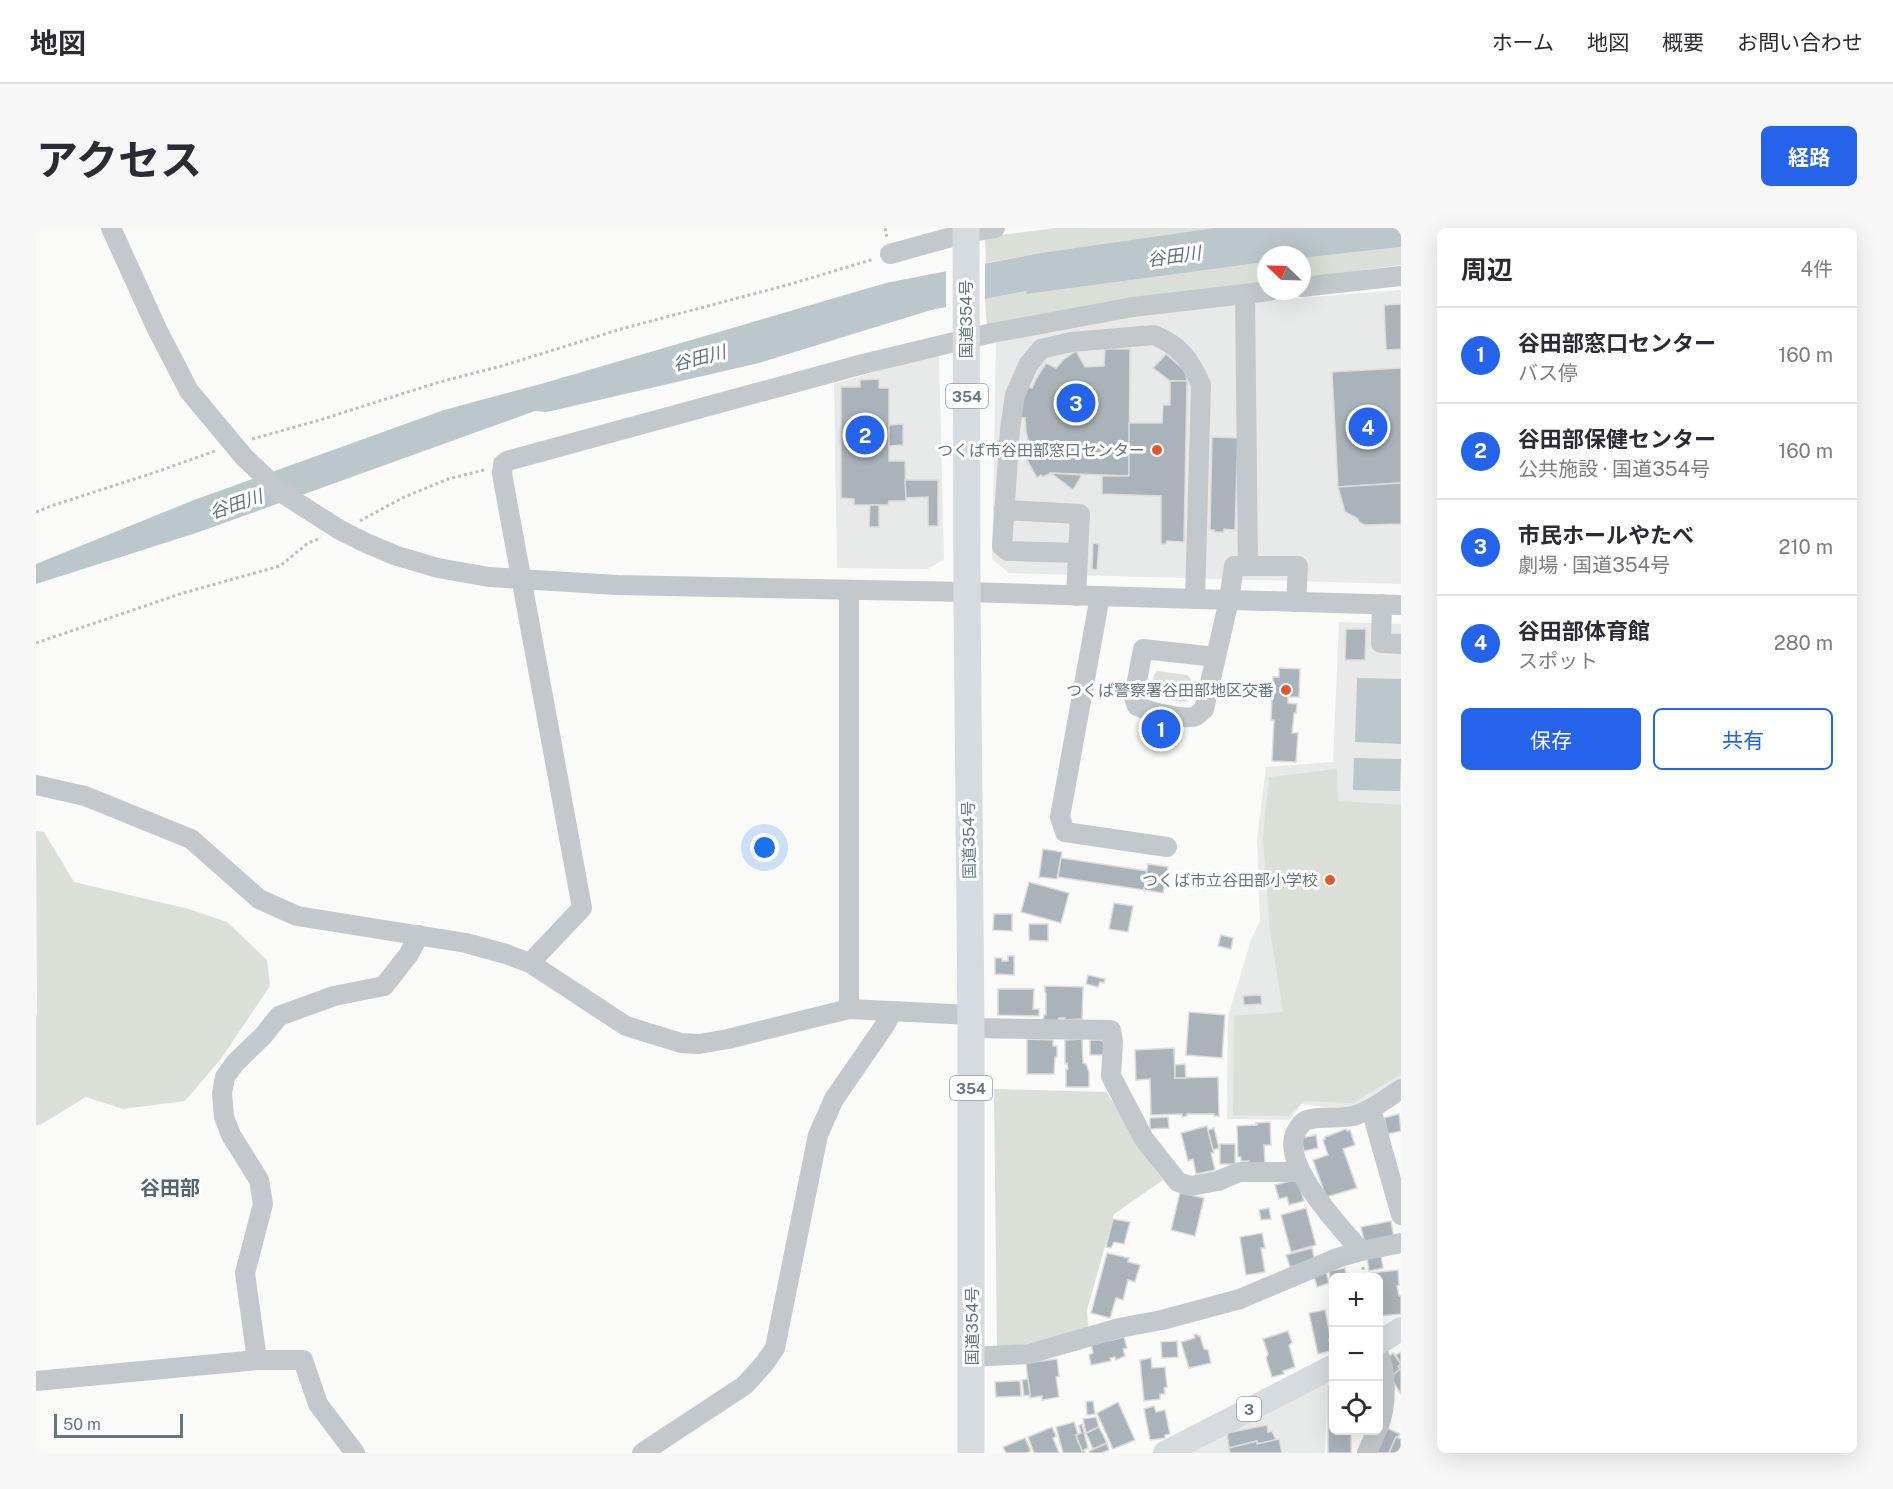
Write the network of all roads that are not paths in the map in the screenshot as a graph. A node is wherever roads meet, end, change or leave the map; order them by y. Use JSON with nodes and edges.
{"nodes":[{"id":1,"x":111,"y":228,"type":"edge"},
{"id":2,"x":995,"y":228,"type":"edge"},
{"id":3,"x":966,"y":235,"type":"edge"},
{"id":4,"x":890,"y":254,"type":"road end"},
{"id":5,"x":1401,"y":276,"type":"edge"},
{"id":6,"x":1311,"y":286,"type":"edge"},
{"id":7,"x":1257,"y":293,"type":"edge"},
{"id":8,"x":1245,"y":294,"type":"junction"},
{"id":9,"x":967,"y":334,"type":"junction"},
{"id":10,"x":1004,"y":510,"type":"junction"},
{"id":11,"x":1078,"y":553,"type":"junction"},
{"id":12,"x":1248,"y":566,"type":"junction"},
{"id":13,"x":522,"y":579,"type":"junction"},
{"id":14,"x":849,"y":590,"type":"junction"},
{"id":15,"x":966,"y":592,"type":"junction"},
{"id":16,"x":1076,"y":596,"type":"junction"},
{"id":17,"x":1100,"y":596,"type":"junction"},
{"id":18,"x":1195,"y":599,"type":"junction"},
{"id":19,"x":1229,"y":600,"type":"junction"},
{"id":20,"x":1296,"y":602,"type":"junction"},
{"id":21,"x":1392,"y":604,"type":"edge"},
{"id":22,"x":1401,"y":644,"type":"edge"},
{"id":23,"x":1215,"y":657,"type":"junction"},
{"id":24,"x":36,"y":785,"type":"edge"},
{"id":25,"x":1167,"y":847,"type":"dead end"},
{"id":26,"x":419,"y":935,"type":"junction"},
{"id":27,"x":530,"y":963,"type":"junction"},
{"id":28,"x":849,"y":1009,"type":"junction"},
{"id":29,"x":892,"y":1012,"type":"junction"},
{"id":30,"x":971,"y":1021,"type":"junction"},
{"id":31,"x":1401,"y":1089,"type":"edge"},
{"id":32,"x":1371,"y":1109,"type":"junction"},
{"id":33,"x":1300,"y":1172,"type":"junction"},
{"id":34,"x":1401,"y":1215,"type":"edge"},
{"id":35,"x":1401,"y":1243,"type":"edge"},
{"id":36,"x":1361,"y":1251,"type":"junction"},
{"id":37,"x":1401,"y":1329,"type":"edge"},
{"id":38,"x":1383,"y":1340,"type":"edge"},
{"id":39,"x":972,"y":1357,"type":"junction"},
{"id":40,"x":257,"y":1360,"type":"junction"},
{"id":41,"x":1329,"y":1369,"type":"edge"},
{"id":42,"x":1383,"y":1380,"type":"edge"},
{"id":43,"x":36,"y":1381,"type":"edge"},
{"id":44,"x":1383,"y":1409,"type":"edge"},
{"id":45,"x":1375,"y":1435,"type":"edge"},
{"id":46,"x":355,"y":1453,"type":"edge"},
{"id":47,"x":642,"y":1453,"type":"edge"},
{"id":48,"x":971,"y":1453,"type":"edge"},
{"id":49,"x":1165,"y":1453,"type":"edge"},
{"id":50,"x":1367,"y":1453,"type":"edge"}],
"edges":[{"from":1,"to":13,"type":"street"},
{"from":2,"to":3,"type":"street"},
{"from":3,"to":4,"type":"street"},
{"from":3,"to":9,"type":"highway","name":"国道354号","number":"354"},
{"from":5,"to":6,"type":"street"},
{"from":7,"to":8,"type":"street"},
{"from":8,"to":9,"type":"street"},
{"from":8,"to":12,"type":"street"},
{"from":9,"to":13,"type":"street"},
{"from":9,"to":15,"type":"highway","name":"国道354号","number":"354"},
{"from":10,"to":11,"type":"street"},
{"from":10,"to":11,"type":"street"},
{"from":10,"to":18,"type":"street"},
{"from":11,"to":16,"type":"street"},
{"from":12,"to":19,"type":"street"},
{"from":12,"to":20,"type":"street"},
{"from":13,"to":14,"type":"street"},
{"from":13,"to":27,"type":"street"},
{"from":14,"to":15,"type":"street"},
{"from":14,"to":28,"type":"street"},
{"from":15,"to":16,"type":"street"},
{"from":15,"to":30,"type":"highway","name":"国道354号","number":"354"},
{"from":16,"to":17,"type":"street"},
{"from":17,"to":18,"type":"street"},
{"from":17,"to":25,"type":"street"},
{"from":18,"to":19,"type":"street"},
{"from":19,"to":20,"type":"street"},
{"from":19,"to":23,"type":"street"},
{"from":20,"to":21,"type":"street"},
{"from":21,"to":22,"type":"street"},
{"from":23,"to":23,"type":"street"},
{"from":24,"to":26,"type":"street"},
{"from":26,"to":27,"type":"street"},
{"from":26,"to":40,"type":"street"},
{"from":27,"to":28,"type":"street"},
{"from":28,"to":29,"type":"street"},
{"from":29,"to":30,"type":"street"},
{"from":29,"to":47,"type":"street"},
{"from":30,"to":33,"type":"street"},
{"from":30,"to":39,"type":"highway","name":"国道354号","number":"354"},
{"from":31,"to":32,"type":"street"},
{"from":32,"to":33,"type":"street"},
{"from":32,"to":34,"type":"street"},
{"from":33,"to":36,"type":"street"},
{"from":35,"to":36,"type":"street"},
{"from":36,"to":39,"type":"street"},
{"from":37,"to":38,"type":"main road"},
{"from":39,"to":48,"type":"highway","name":"国道354号","number":"354"},
{"from":40,"to":43,"type":"street"},
{"from":40,"to":46,"type":"street"},
{"from":41,"to":49,"type":"main road","number":"3"},
{"from":42,"to":44,"type":"street"},
{"from":45,"to":50,"type":"street"}]}
